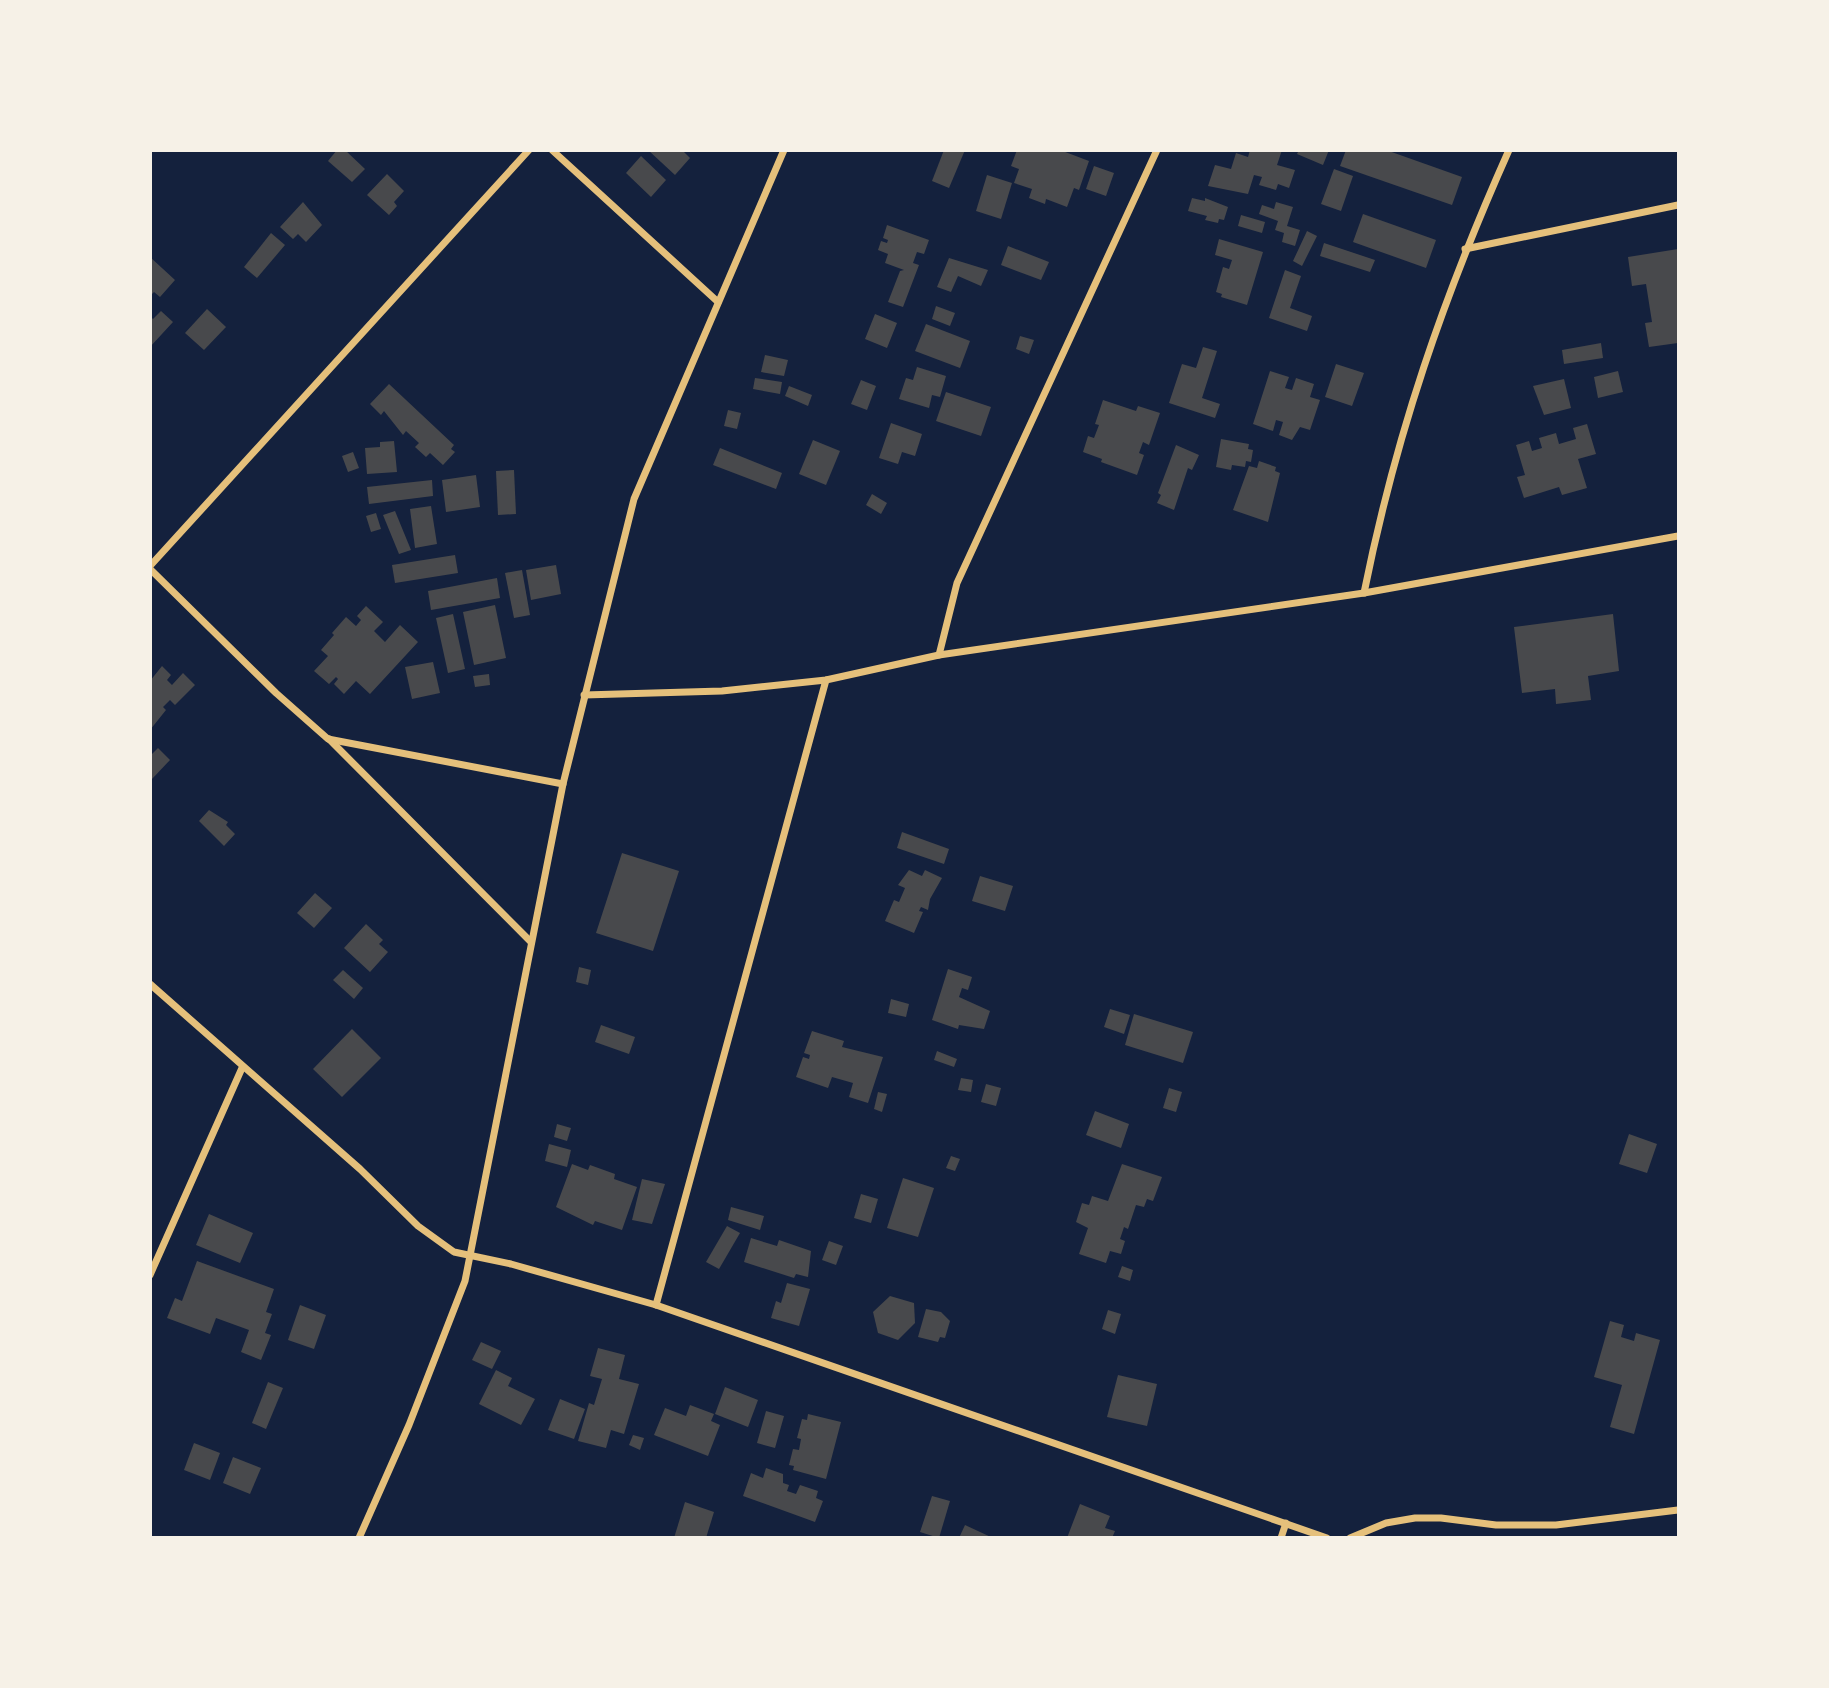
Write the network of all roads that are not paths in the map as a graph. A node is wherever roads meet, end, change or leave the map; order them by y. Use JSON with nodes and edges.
{"nodes":[{"id":1,"x":529,"y":150,"type":"edge"},
{"id":2,"x":552,"y":150,"type":"edge"},
{"id":3,"x":785,"y":150,"type":"edge"},
{"id":4,"x":1157,"y":150,"type":"edge"},
{"id":5,"x":1509,"y":150,"type":"edge"},
{"id":6,"x":1678,"y":205,"type":"edge"},
{"id":7,"x":1465,"y":249,"type":"junction"},
{"id":8,"x":719,"y":302,"type":"junction"},
{"id":9,"x":1678,"y":536,"type":"edge"},
{"id":10,"x":150,"y":568,"type":"edge"},
{"id":11,"x":1364,"y":593,"type":"junction"},
{"id":12,"x":939,"y":655,"type":"junction"},
{"id":13,"x":826,"y":680,"type":"junction"},
{"id":14,"x":584,"y":695,"type":"junction"},
{"id":15,"x":328,"y":739,"type":"junction"},
{"id":16,"x":564,"y":783,"type":"junction"},
{"id":17,"x":531,"y":942,"type":"junction"},
{"id":18,"x":150,"y":984,"type":"edge"},
{"id":19,"x":242,"y":1068,"type":"junction"},
{"id":20,"x":471,"y":1256,"type":"junction"},
{"id":21,"x":150,"y":1275,"type":"edge"},
{"id":22,"x":656,"y":1305,"type":"junction"},
{"id":23,"x":1678,"y":1510,"type":"edge"},
{"id":24,"x":1286,"y":1524,"type":"junction"},
{"id":25,"x":362,"y":1537,"type":"edge"},
{"id":26,"x":1282,"y":1538,"type":"edge"},
{"id":27,"x":1327,"y":1538,"type":"edge"},
{"id":28,"x":1350,"y":1538,"type":"edge"}],
"edges":[{"from":1,"to":10,"type":"street"},
{"from":2,"to":8,"type":"street"},
{"from":3,"to":8,"type":"street"},
{"from":4,"to":12,"type":"street"},
{"from":5,"to":7,"type":"street"},
{"from":6,"to":7,"type":"street"},
{"from":7,"to":11,"type":"street"},
{"from":8,"to":14,"type":"street"},
{"from":9,"to":11,"type":"street"},
{"from":10,"to":15,"type":"street"},
{"from":11,"to":12,"type":"street"},
{"from":12,"to":13,"type":"street"},
{"from":13,"to":14,"type":"street"},
{"from":13,"to":22,"type":"street"},
{"from":14,"to":16,"type":"street"},
{"from":15,"to":16,"type":"street"},
{"from":15,"to":17,"type":"street"},
{"from":16,"to":17,"type":"street"},
{"from":17,"to":20,"type":"street"},
{"from":18,"to":19,"type":"street"},
{"from":19,"to":20,"type":"street"},
{"from":19,"to":21,"type":"street"},
{"from":20,"to":22,"type":"street"},
{"from":20,"to":25,"type":"street"},
{"from":22,"to":24,"type":"street"},
{"from":23,"to":28,"type":"street"},
{"from":24,"to":26,"type":"street"},
{"from":24,"to":27,"type":"street"}]}
